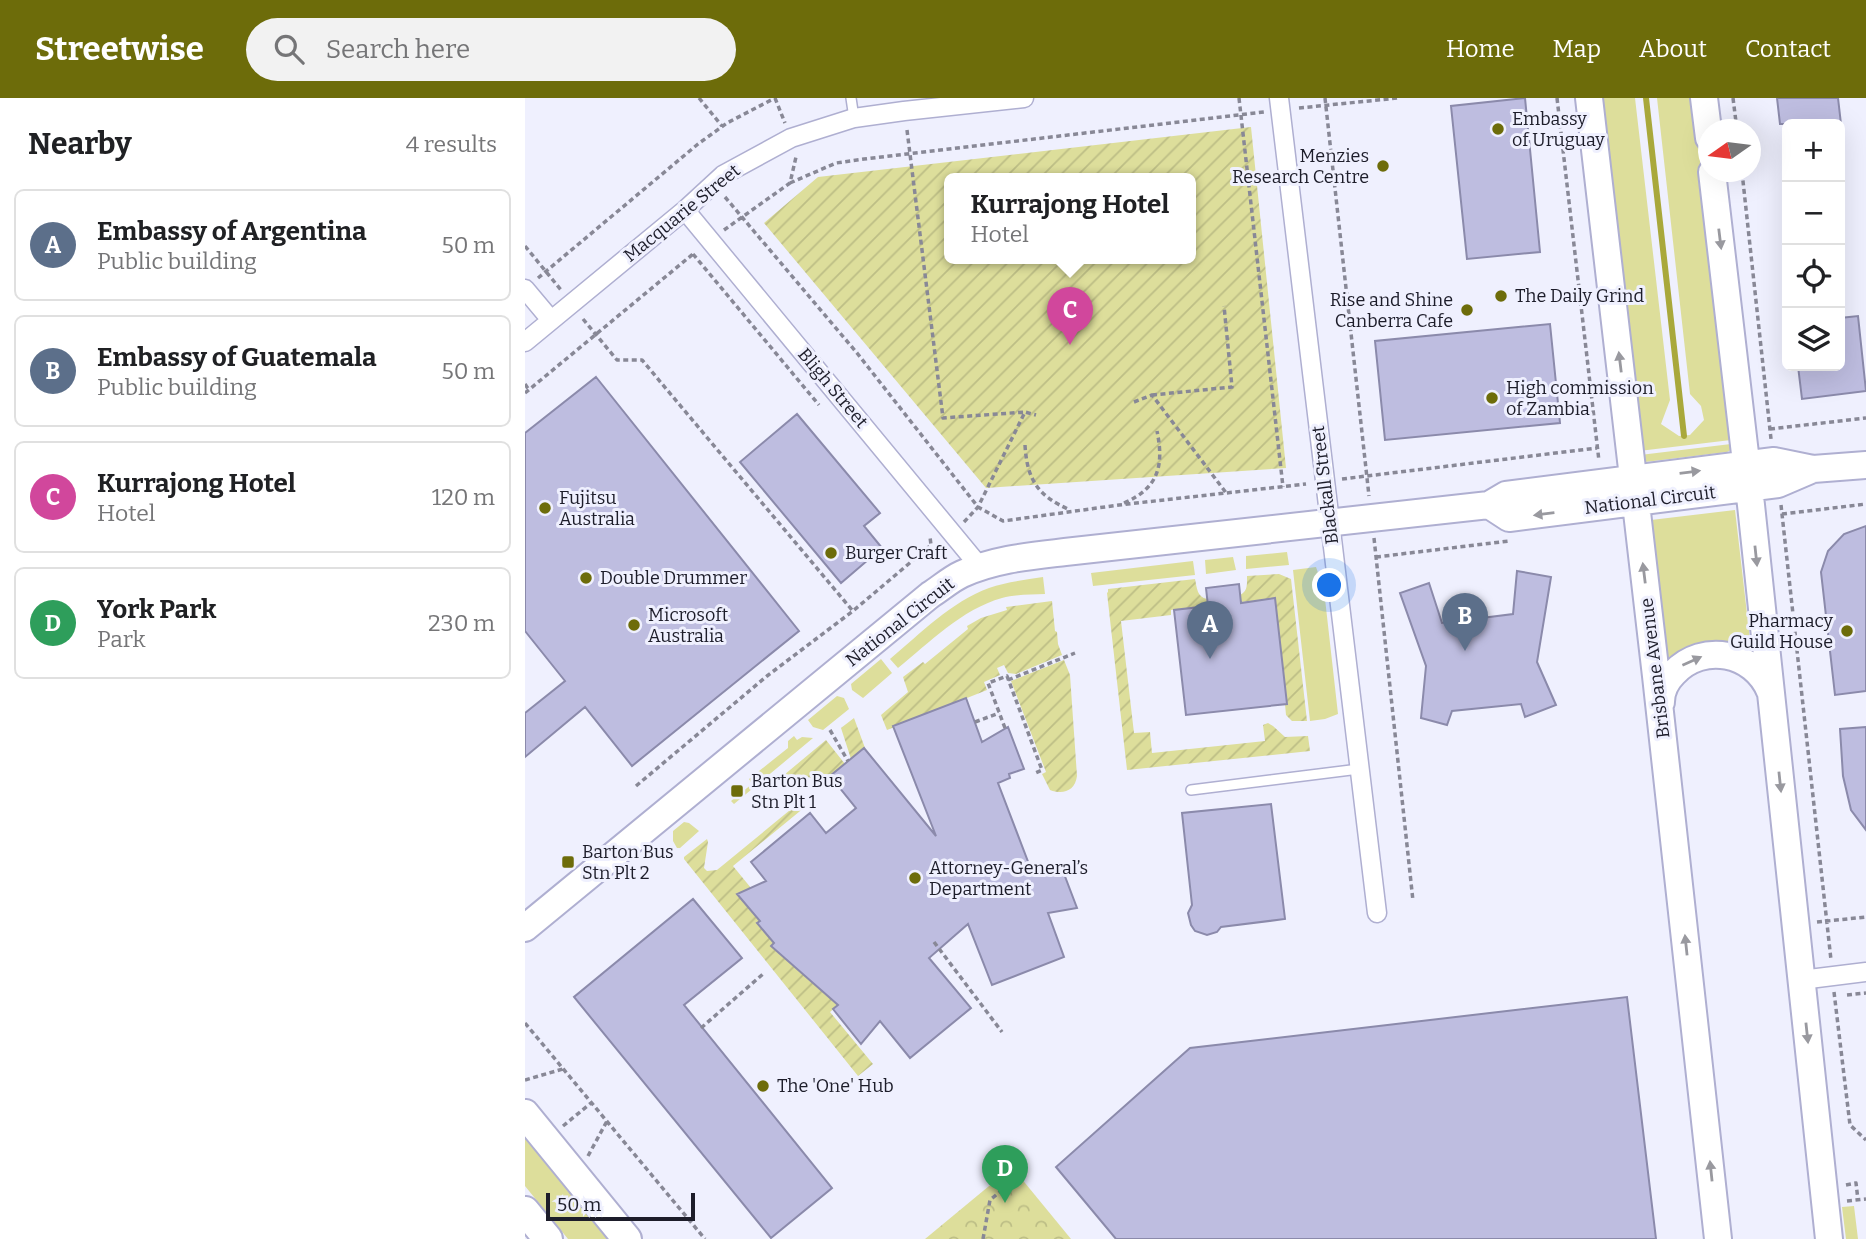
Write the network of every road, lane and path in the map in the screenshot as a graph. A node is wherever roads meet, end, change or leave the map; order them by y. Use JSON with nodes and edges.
{"nodes":[{"id":1,"x":699,"y":98,"type":"edge"},
{"id":2,"x":775,"y":98,"type":"edge"},
{"id":3,"x":851,"y":98,"type":"edge"},
{"id":4,"x":1024,"y":98,"type":"edge"},
{"id":5,"x":1239,"y":98,"type":"edge"},
{"id":6,"x":1325,"y":98,"type":"edge"},
{"id":7,"x":1398,"y":98,"type":"edge"},
{"id":8,"x":1557,"y":98,"type":"edge"},
{"id":9,"x":1589,"y":98,"type":"edge"},
{"id":10,"x":1704,"y":98,"type":"edge"},
{"id":11,"x":1734,"y":98,"type":"edge"},
{"id":12,"x":1280,"y":104,"type":"edge"},
{"id":13,"x":1326,"y":105,"type":"junction"},
{"id":14,"x":904,"y":111,"type":"junction"},
{"id":15,"x":1241,"y":116,"type":"junction"},
{"id":16,"x":854,"y":118,"type":"junction"},
{"id":17,"x":1707,"y":119,"type":"edge"},
{"id":18,"x":1736,"y":119,"type":"edge"},
{"id":19,"x":722,"y":126,"type":"junction"},
{"id":20,"x":797,"y":154,"type":"dead end"},
{"id":21,"x":910,"y":154,"type":"junction"},
{"id":22,"x":1713,"y":182,"type":"edge"},
{"id":23,"x":1743,"y":182,"type":"edge"},
{"id":24,"x":790,"y":183,"type":"junction"},
{"id":25,"x":714,"y":184,"type":"junction"},
{"id":26,"x":685,"y":210,"type":"junction"},
{"id":27,"x":742,"y":217,"type":"junction"},
{"id":28,"x":710,"y":240,"type":"junction"},
{"id":29,"x":525,"y":246,"type":"edge"},
{"id":30,"x":693,"y":254,"type":"junction"},
{"id":31,"x":525,"y":289,"type":"edge"},
{"id":32,"x":1224,"y":306,"type":"dead end"},
{"id":33,"x":551,"y":320,"type":"junction"},
{"id":34,"x":596,"y":335,"type":"junction"},
{"id":35,"x":525,"y":342,"type":"edge"},
{"id":36,"x":525,"y":384,"type":"edge"},
{"id":37,"x":530,"y":390,"type":"junction"},
{"id":38,"x":525,"y":393,"type":"edge"},
{"id":39,"x":1152,"y":395,"type":"junction"},
{"id":40,"x":1134,"y":402,"type":"dead end"},
{"id":41,"x":825,"y":411,"type":"dead end"},
{"id":42,"x":1025,"y":412,"type":"junction"},
{"id":43,"x":1036,"y":415,"type":"dead end"},
{"id":44,"x":1866,"y":418,"type":"edge"},
{"id":45,"x":1770,"y":429,"type":"junction"},
{"id":46,"x":1157,"y":431,"type":"dead end"},
{"id":47,"x":1771,"y":435,"type":"dead end"},
{"id":48,"x":1025,"y":445,"type":"dead end"},
{"id":49,"x":1597,"y":448,"type":"junction"},
{"id":50,"x":1598,"y":459,"type":"dead end"},
{"id":51,"x":1866,"y":465,"type":"edge"},
{"id":52,"x":1367,"y":476,"type":"junction"},
{"id":53,"x":1748,"y":476,"type":"junction"},
{"id":54,"x":1341,"y":480,"type":"dead end"},
{"id":55,"x":1304,"y":484,"type":"dead end"},
{"id":56,"x":1283,"y":487,"type":"junction"},
{"id":57,"x":1635,"y":491,"type":"junction"},
{"id":58,"x":1227,"y":494,"type":"junction"},
{"id":59,"x":1781,"y":501,"type":"dead end"},
{"id":60,"x":1866,"y":504,"type":"edge"},
{"id":61,"x":1119,"y":505,"type":"junction"},
{"id":62,"x":978,"y":507,"type":"junction"},
{"id":63,"x":1073,"y":511,"type":"junction"},
{"id":64,"x":1782,"y":514,"type":"junction"},
{"id":65,"x":1371,"y":518,"type":"junction"},
{"id":66,"x":968,"y":519,"type":"dead end"},
{"id":67,"x":1329,"y":522,"type":"junction"},
{"id":68,"x":930,"y":537,"type":"dead end"},
{"id":69,"x":1512,"y":541,"type":"dead end"},
{"id":70,"x":937,"y":543,"type":"dead end"},
{"id":71,"x":930,"y":545,"type":"junction"},
{"id":72,"x":1376,"y":557,"type":"junction"},
{"id":73,"x":981,"y":567,"type":"junction"},
{"id":74,"x":853,"y":611,"type":"junction"},
{"id":75,"x":1075,"y":653,"type":"dead end"},
{"id":76,"x":1008,"y":680,"type":"junction"},
{"id":77,"x":1771,"y":693,"type":"junction"},
{"id":78,"x":999,"y":713,"type":"junction"},
{"id":79,"x":1661,"y":715,"type":"junction"},
{"id":80,"x":975,"y":722,"type":"dead end"},
{"id":81,"x":1005,"y":728,"type":"dead end"},
{"id":82,"x":830,"y":730,"type":"dead end"},
{"id":83,"x":848,"y":761,"type":"dead end"},
{"id":84,"x":1359,"y":769,"type":"junction"},
{"id":85,"x":1033,"y":774,"type":"dead end"},
{"id":86,"x":636,"y":786,"type":"dead end"},
{"id":87,"x":1191,"y":790,"type":"dead end"},
{"id":88,"x":1413,"y":901,"type":"dead end"},
{"id":89,"x":1377,"y":913,"type":"dead end"},
{"id":90,"x":1866,"y":917,"type":"edge"},
{"id":91,"x":1826,"y":921,"type":"junction"},
{"id":92,"x":1811,"y":922,"type":"dead end"},
{"id":93,"x":525,"y":928,"type":"edge"},
{"id":94,"x":934,"y":942,"type":"dead end"},
{"id":95,"x":1831,"y":959,"type":"dead end"},
{"id":96,"x":1866,"y":972,"type":"edge"},
{"id":97,"x":763,"y":975,"type":"dead end"},
{"id":98,"x":1801,"y":980,"type":"junction"},
{"id":99,"x":1834,"y":988,"type":"dead end"},
{"id":100,"x":1866,"y":993,"type":"edge"},
{"id":101,"x":1835,"y":997,"type":"junction"},
{"id":102,"x":525,"y":1023,"type":"edge"},
{"id":103,"x":701,"y":1028,"type":"dead end"},
{"id":104,"x":1002,"y":1032,"type":"dead end"},
{"id":105,"x":563,"y":1069,"type":"junction"},
{"id":106,"x":525,"y":1080,"type":"edge"},
{"id":107,"x":591,"y":1103,"type":"junction"},
{"id":108,"x":525,"y":1114,"type":"edge"},
{"id":109,"x":556,"y":1119,"type":"dead end"},
{"id":110,"x":607,"y":1121,"type":"junction"},
{"id":111,"x":1866,"y":1140,"type":"edge"},
{"id":112,"x":585,"y":1160,"type":"dead end"},
{"id":113,"x":1024,"y":1172,"type":"dead end"},
{"id":114,"x":1839,"y":1185,"type":"dead end"},
{"id":115,"x":1866,"y":1199,"type":"edge"},
{"id":116,"x":1858,"y":1200,"type":"junction"},
{"id":117,"x":1842,"y":1202,"type":"dead end"},
{"id":118,"x":525,"y":1211,"type":"edge"},
{"id":119,"x":548,"y":1239,"type":"edge"},
{"id":120,"x":627,"y":1239,"type":"edge"},
{"id":121,"x":705,"y":1239,"type":"edge"},
{"id":122,"x":983,"y":1239,"type":"edge"},
{"id":123,"x":1719,"y":1239,"type":"edge"},
{"id":124,"x":1829,"y":1239,"type":"edge"}],
"edges":[{"from":1,"to":19,"type":"path"},
{"from":2,"to":19,"type":"path"},
{"from":3,"to":16,"type":"lane"},
{"from":4,"to":14,"type":"street","name":"Macquarie Street"},
{"from":5,"to":15,"type":"path"},
{"from":6,"to":13,"type":"path"},
{"from":7,"to":13,"type":"path"},
{"from":8,"to":49,"type":"path"},
{"from":57,"to":9,"type":"main road","name":"Brisbane Avenue","one_way":true},
{"from":10,"to":17,"type":"main road"},
{"from":11,"to":18,"type":"path"},
{"from":12,"to":13,"type":"path"},
{"from":12,"to":15,"type":"path"},
{"from":12,"to":67,"type":"street","name":"Blackall Street"},
{"from":13,"to":52,"type":"path"},
{"from":14,"to":16,"type":"street","name":"Macquarie Street"},
{"from":14,"to":21,"type":"path"},
{"from":15,"to":21,"type":"path"},
{"from":15,"to":56,"type":"path"},
{"from":16,"to":25,"type":"street","name":"Macquarie Street"},
{"from":19,"to":29,"type":"path"},
{"from":20,"to":24,"type":"path"},
{"from":21,"to":24,"type":"path"},
{"from":21,"to":42,"type":"path"},
{"from":22,"to":53,"type":"main road","one_way":true},
{"from":23,"to":45,"type":"path"},
{"from":24,"to":27,"type":"path"},
{"from":25,"to":26,"type":"street","name":"Macquarie Street"},
{"from":25,"to":27,"type":"path"},
{"from":26,"to":28,"type":"street","name":"Bligh Street"},
{"from":26,"to":33,"type":"street","name":"Macquarie Street"},
{"from":27,"to":28,"type":"path"},
{"from":27,"to":62,"type":"path"},
{"from":28,"to":30,"type":"path"},
{"from":28,"to":73,"type":"street","name":"Bligh Street"},
{"from":30,"to":34,"type":"path"},
{"from":30,"to":41,"type":"path"},
{"from":31,"to":33,"type":"street"},
{"from":32,"to":39,"type":"path"},
{"from":33,"to":35,"type":"street","name":"Macquarie Street"},
{"from":34,"to":37,"type":"path"},
{"from":34,"to":74,"type":"path"},
{"from":36,"to":37,"type":"path"},
{"from":37,"to":38,"type":"path"},
{"from":39,"to":40,"type":"path"},
{"from":39,"to":58,"type":"path"},
{"from":42,"to":43,"type":"path"},
{"from":42,"to":62,"type":"path"},
{"from":44,"to":45,"type":"path"},
{"from":45,"to":47,"type":"path"},
{"from":46,"to":61,"type":"path"},
{"from":48,"to":63,"type":"path"},
{"from":49,"to":50,"type":"path"},
{"from":49,"to":52,"type":"path"},
{"from":51,"to":53,"type":"main road","name":"National Circuit"},
{"from":52,"to":54,"type":"path"},
{"from":52,"to":65,"type":"path"},
{"from":53,"to":57,"type":"main road","name":"National Circuit"},
{"from":53,"to":77,"type":"main road","one_way":true},
{"from":55,"to":56,"type":"path"},
{"from":56,"to":58,"type":"path"},
{"from":57,"to":65,"type":"main road","name":"National Circuit"},
{"from":79,"to":57,"type":"main road","name":"Brisbane Avenue","one_way":true},
{"from":58,"to":61,"type":"path"},
{"from":59,"to":64,"type":"path"},
{"from":60,"to":64,"type":"path"},
{"from":61,"to":63,"type":"path"},
{"from":62,"to":63,"type":"path"},
{"from":62,"to":66,"type":"path"},
{"from":64,"to":91,"type":"path"},
{"from":65,"to":67,"type":"main road","name":"National Circuit"},
{"from":65,"to":72,"type":"path"},
{"from":67,"to":73,"type":"main road","name":"National Circuit"},
{"from":67,"to":84,"type":"street","name":"Blackall Street"},
{"from":68,"to":71,"type":"path"},
{"from":69,"to":72,"type":"path"},
{"from":70,"to":71,"type":"path"},
{"from":71,"to":74,"type":"path"},
{"from":72,"to":88,"type":"path"},
{"from":73,"to":93,"type":"main road","name":"National Circuit"},
{"from":74,"to":86,"type":"path"},
{"from":75,"to":76,"type":"path"},
{"from":76,"to":78,"type":"path"},
{"from":76,"to":85,"type":"path"},
{"from":79,"to":77,"type":"main road","one_way":true},
{"from":77,"to":98,"type":"main road","one_way":true},
{"from":78,"to":80,"type":"path"},
{"from":78,"to":81,"type":"path"},
{"from":123,"to":79,"type":"main road","name":"Brisbane Avenue","one_way":true},
{"from":82,"to":83,"type":"path"},
{"from":84,"to":87,"type":"lane"},
{"from":84,"to":89,"type":"street","name":"Blackall Street"},
{"from":90,"to":91,"type":"path"},
{"from":91,"to":92,"type":"path"},
{"from":91,"to":95,"type":"path"},
{"from":94,"to":104,"type":"path"},
{"from":96,"to":98,"type":"street"},
{"from":97,"to":103,"type":"path"},
{"from":98,"to":124,"type":"main road","one_way":true},
{"from":99,"to":101,"type":"path"},
{"from":100,"to":101,"type":"path"},
{"from":101,"to":111,"type":"path"},
{"from":102,"to":105,"type":"path"},
{"from":105,"to":106,"type":"path"},
{"from":105,"to":107,"type":"path"},
{"from":107,"to":109,"type":"path"},
{"from":107,"to":110,"type":"path"},
{"from":108,"to":120,"type":"main road"},
{"from":110,"to":112,"type":"path"},
{"from":110,"to":121,"type":"path"},
{"from":113,"to":122,"type":"path"},
{"from":114,"to":116,"type":"path"},
{"from":115,"to":116,"type":"path"},
{"from":116,"to":117,"type":"path"},
{"from":118,"to":119,"type":"main road"}]}
